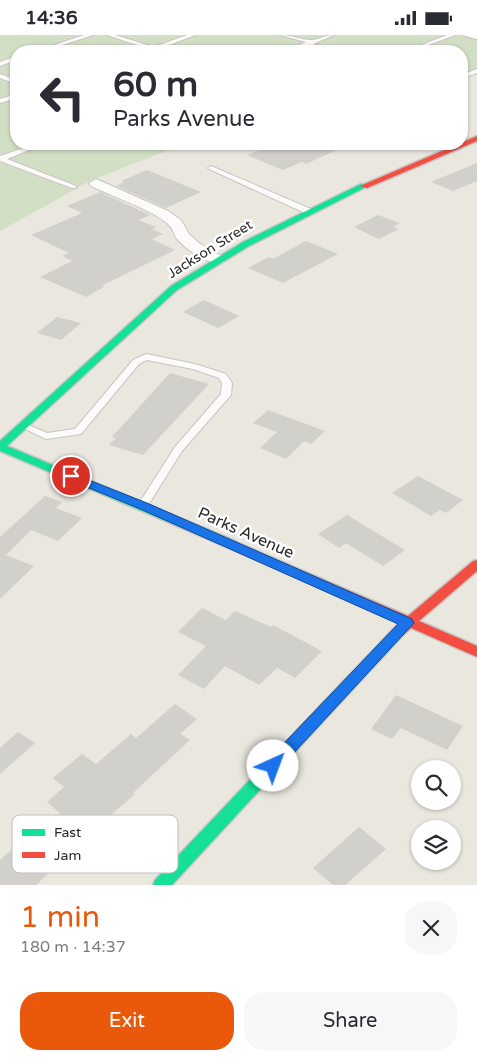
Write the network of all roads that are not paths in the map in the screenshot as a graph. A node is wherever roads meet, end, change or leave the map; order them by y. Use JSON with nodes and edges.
{"nodes":[{"id":1,"x":90,"y":35,"type":"edge"},
{"id":2,"x":110,"y":35,"type":"edge"},
{"id":3,"x":192,"y":35,"type":"edge"},
{"id":4,"x":283,"y":35,"type":"edge"},
{"id":5,"x":331,"y":35,"type":"edge"},
{"id":6,"x":452,"y":35,"type":"edge"},
{"id":7,"x":467,"y":35,"type":"edge"},
{"id":8,"x":477,"y":37,"type":"edge"},
{"id":9,"x":310,"y":43,"type":"junction"},
{"id":10,"x":58,"y":45,"type":"edge"},
{"id":11,"x":141,"y":45,"type":"edge"},
{"id":12,"x":164,"y":45,"type":"edge"},
{"id":13,"x":304,"y":45,"type":"edge"},
{"id":14,"x":316,"y":45,"type":"edge"},
{"id":15,"x":425,"y":45,"type":"edge"},
{"id":16,"x":25,"y":150,"type":"edge"},
{"id":17,"x":449,"y":150,"type":"edge"},
{"id":18,"x":0,"y":159,"type":"edge"},
{"id":19,"x":211,"y":168,"type":"dead end"},
{"id":20,"x":96,"y":183,"type":"dead end"},
{"id":21,"x":74,"y":187,"type":"dead end"},
{"id":22,"x":308,"y":211,"type":"junction"},
{"id":23,"x":218,"y":259,"type":"junction"},
{"id":24,"x":24,"y":426,"type":"junction"},
{"id":25,"x":0,"y":447,"type":"edge"},
{"id":26,"x":143,"y":505,"type":"junction"},
{"id":27,"x":477,"y":564,"type":"edge"},
{"id":28,"x":408,"y":623,"type":"junction"},
{"id":29,"x":477,"y":653,"type":"edge"},
{"id":30,"x":178,"y":867,"type":"edge"},
{"id":31,"x":172,"y":873,"type":"edge"},
{"id":32,"x":161,"y":885,"type":"edge"}],
"edges":[{"from":1,"to":10,"type":"lane"},
{"from":2,"to":11,"type":"lane"},
{"from":3,"to":12,"type":"lane"},
{"from":4,"to":9,"type":"lane"},
{"from":5,"to":9,"type":"lane"},
{"from":6,"to":15,"type":"lane"},
{"from":7,"to":8,"type":"lane"},
{"from":9,"to":13,"type":"lane"},
{"from":9,"to":14,"type":"lane"},
{"from":16,"to":18,"type":"lane"},
{"from":17,"to":22,"type":"main road","name":"Jackson Street"},
{"from":18,"to":21,"type":"lane"},
{"from":19,"to":22,"type":"lane"},
{"from":20,"to":23,"type":"street"},
{"from":22,"to":23,"type":"main road","name":"Jackson Street"},
{"from":23,"to":24,"type":"main road","name":"Jackson Street"},
{"from":24,"to":25,"type":"main road","name":"Jackson Street"},
{"from":24,"to":26,"type":"lane"},
{"from":25,"to":26,"type":"main road","name":"Parks Avenue"},
{"from":26,"to":28,"type":"main road","name":"Parks Avenue"},
{"from":27,"to":28,"type":"main road"},
{"from":28,"to":29,"type":"main road","name":"Parks Avenue"},
{"from":28,"to":30,"type":"main road"},
{"from":31,"to":32,"type":"main road"}]}
